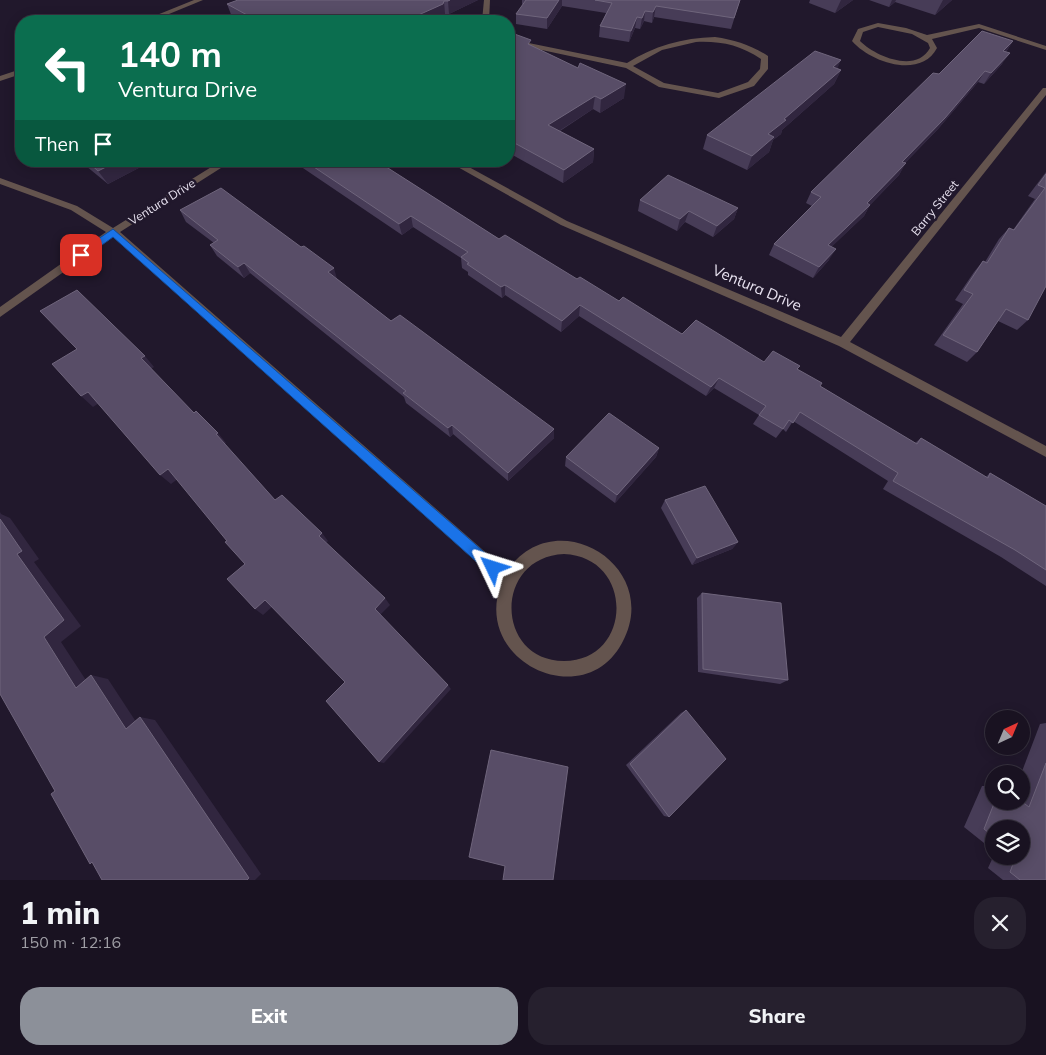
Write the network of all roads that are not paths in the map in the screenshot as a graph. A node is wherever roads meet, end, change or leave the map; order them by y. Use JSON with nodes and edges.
{"nodes":[{"id":1,"x":200,"y":0,"type":"edge"},
{"id":2,"x":487,"y":0,"type":"edge"},
{"id":3,"x":161,"y":15,"type":"edge"},
{"id":4,"x":486,"y":15,"type":"edge"},
{"id":5,"x":925,"y":38,"type":"junction"},
{"id":6,"x":515,"y":42,"type":"edge"},
{"id":7,"x":1046,"y":48,"type":"edge"},
{"id":8,"x":628,"y":66,"type":"junction"},
{"id":9,"x":15,"y":73,"type":"edge"},
{"id":10,"x":0,"y":79,"type":"edge"},
{"id":11,"x":1046,"y":90,"type":"edge"},
{"id":12,"x":218,"y":167,"type":"edge"},
{"id":13,"x":462,"y":167,"type":"edge"},
{"id":14,"x":0,"y":182,"type":"edge"},
{"id":15,"x":113,"y":232,"type":"junction"},
{"id":16,"x":0,"y":313,"type":"edge"},
{"id":17,"x":843,"y":342,"type":"junction"},
{"id":18,"x":1046,"y":452,"type":"edge"},
{"id":19,"x":508,"y":581,"type":"junction"}],
"edges":[{"from":1,"to":3,"type":"street"},
{"from":2,"to":4,"type":"street"},
{"from":5,"to":5,"type":"street"},
{"from":5,"to":7,"type":"street"},
{"from":6,"to":8,"type":"street"},
{"from":8,"to":8,"type":"street"},
{"from":9,"to":10,"type":"street"},
{"from":11,"to":17,"type":"street","name":"Barry Street"},
{"from":12,"to":15,"type":"street","name":"Ventura Drive"},
{"from":13,"to":17,"type":"street","name":"Ventura Drive"},
{"from":14,"to":15,"type":"street"},
{"from":15,"to":16,"type":"street","name":"Ventura Drive"},
{"from":15,"to":19,"type":"street"},
{"from":17,"to":18,"type":"street","name":"Ventura Drive"},
{"from":19,"to":19,"type":"street"}]}
